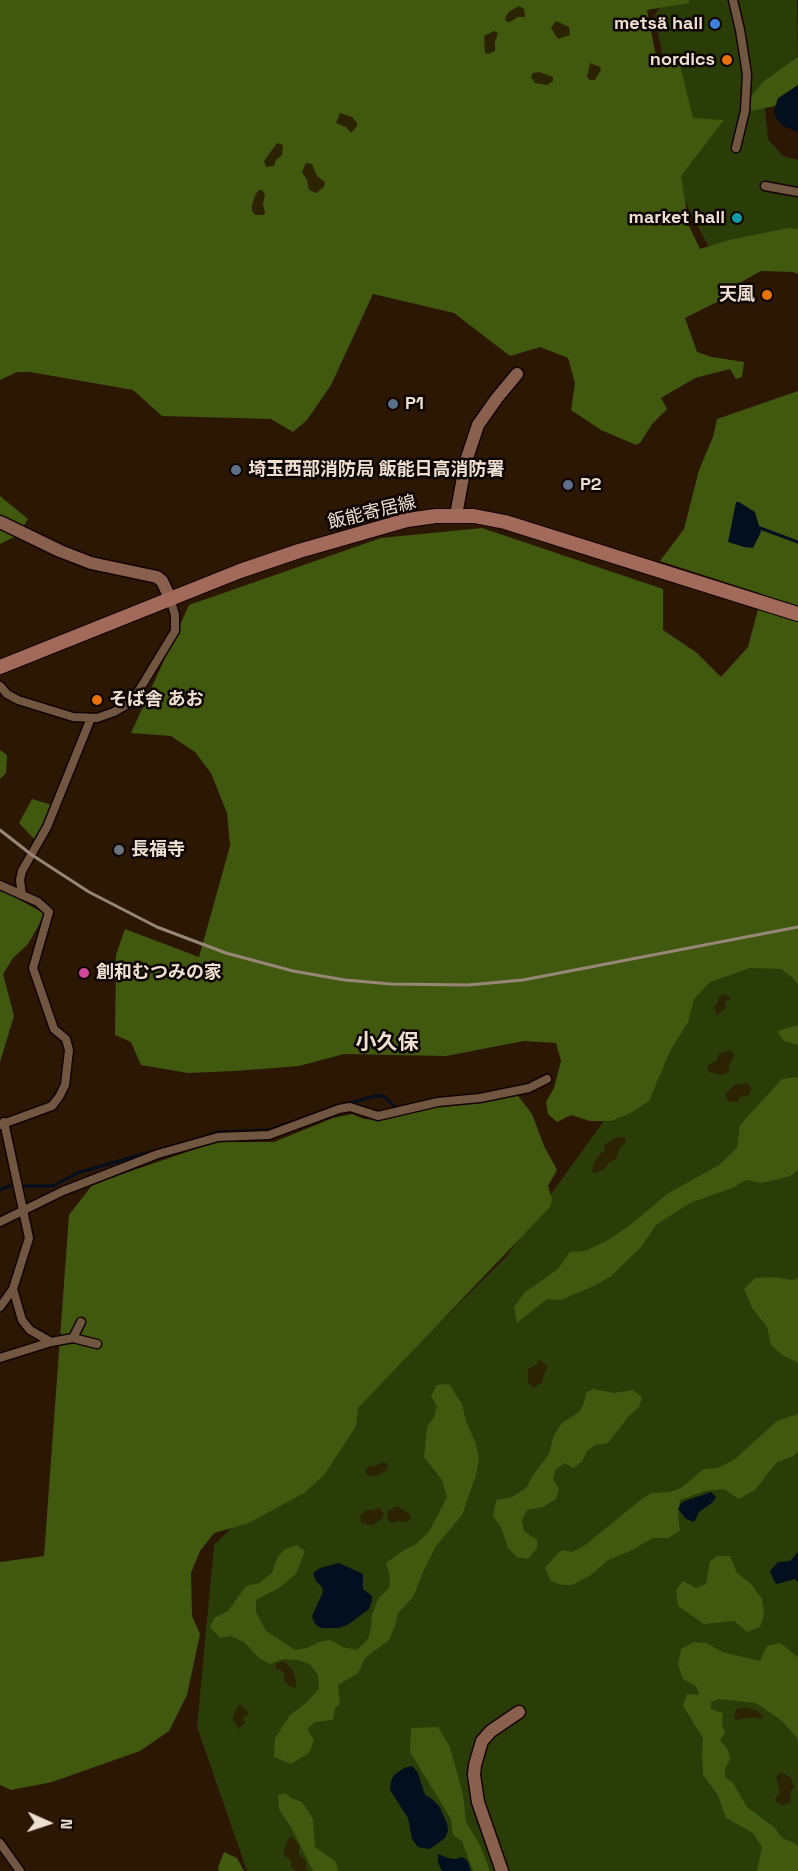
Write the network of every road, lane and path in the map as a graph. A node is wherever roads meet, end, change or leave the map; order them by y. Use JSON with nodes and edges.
{"nodes":[{"id":1,"x":733,"y":0,"type":"edge"},
{"id":2,"x":736,"y":148,"type":"dead end"},
{"id":3,"x":765,"y":186,"type":"dead end"},
{"id":4,"x":798,"y":192,"type":"edge"},
{"id":5,"x":517,"y":374,"type":"dead end"},
{"id":6,"x":456,"y":515,"type":"junction"},
{"id":7,"x":0,"y":522,"type":"edge"},
{"id":8,"x":170,"y":598,"type":"junction"},
{"id":9,"x":798,"y":614,"type":"edge"},
{"id":10,"x":0,"y":667,"type":"edge"},
{"id":11,"x":0,"y":686,"type":"edge"},
{"id":12,"x":91,"y":718,"type":"junction"},
{"id":13,"x":0,"y":885,"type":"edge"},
{"id":14,"x":22,"y":895,"type":"junction"},
{"id":15,"x":547,"y":1079,"type":"dead end"},
{"id":16,"x":2,"y":1123,"type":"edge"},
{"id":17,"x":23,"y":1210,"type":"junction"},
{"id":18,"x":0,"y":1222,"type":"edge"},
{"id":19,"x":13,"y":1289,"type":"junction"},
{"id":20,"x":0,"y":1307,"type":"edge"},
{"id":21,"x":81,"y":1322,"type":"dead end"},
{"id":22,"x":73,"y":1338,"type":"junction"},
{"id":23,"x":51,"y":1342,"type":"junction"},
{"id":24,"x":97,"y":1344,"type":"dead end"},
{"id":25,"x":0,"y":1358,"type":"edge"},
{"id":26,"x":519,"y":1712,"type":"dead end"},
{"id":27,"x":0,"y":1843,"type":"edge"},
{"id":28,"x":20,"y":1871,"type":"edge"},
{"id":29,"x":502,"y":1871,"type":"edge"}],
"edges":[{"from":1,"to":2,"type":"street"},
{"from":3,"to":4,"type":"street"},
{"from":5,"to":6,"type":"street"},
{"from":6,"to":8,"type":"main road","name":"飯能寄居線"},
{"from":6,"to":9,"type":"main road","name":"飯能寄居線"},
{"from":7,"to":8,"type":"street"},
{"from":8,"to":10,"type":"main road","name":"飯能寄居線"},
{"from":8,"to":12,"type":"street"},
{"from":11,"to":12,"type":"street"},
{"from":12,"to":14,"type":"street"},
{"from":13,"to":14,"type":"street"},
{"from":14,"to":16,"type":"street"},
{"from":15,"to":17,"type":"street"},
{"from":16,"to":17,"type":"street"},
{"from":17,"to":18,"type":"street"},
{"from":17,"to":19,"type":"street"},
{"from":19,"to":20,"type":"street"},
{"from":19,"to":23,"type":"street"},
{"from":21,"to":22,"type":"street"},
{"from":22,"to":23,"type":"street"},
{"from":22,"to":24,"type":"street"},
{"from":23,"to":25,"type":"street"},
{"from":26,"to":29,"type":"street"},
{"from":27,"to":28,"type":"street"}]}
